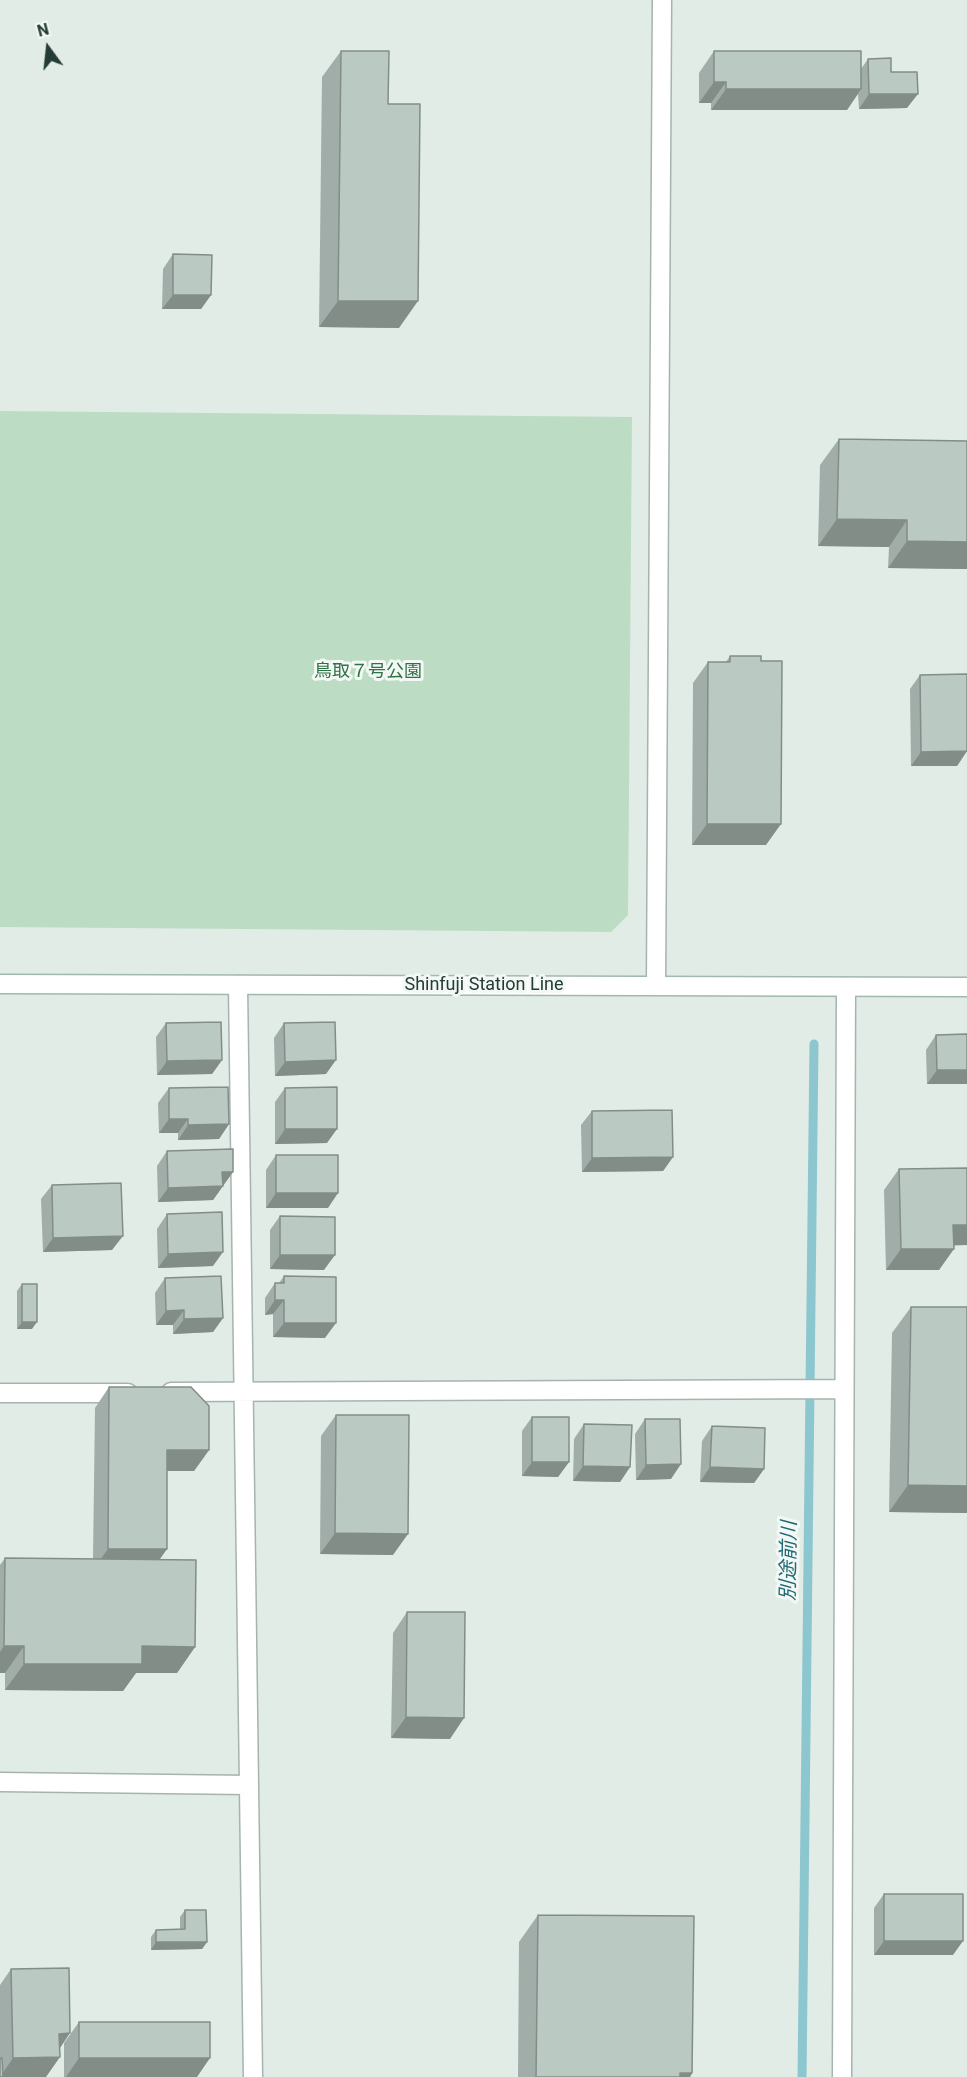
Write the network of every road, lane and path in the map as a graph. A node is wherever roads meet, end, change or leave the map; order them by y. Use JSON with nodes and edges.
{"nodes":[{"id":1,"x":662,"y":0,"type":"edge"},
{"id":2,"x":0,"y":984,"type":"edge"},
{"id":3,"x":656,"y":985,"type":"junction"},
{"id":4,"x":238,"y":986,"type":"junction"},
{"id":5,"x":846,"y":987,"type":"junction"},
{"id":6,"x":967,"y":987,"type":"edge"},
{"id":7,"x":844,"y":1389,"type":"junction"},
{"id":8,"x":243,"y":1392,"type":"junction"},
{"id":9,"x":0,"y":1393,"type":"edge"},
{"id":10,"x":0,"y":1782,"type":"edge"},
{"id":11,"x":249,"y":1785,"type":"junction"},
{"id":12,"x":253,"y":2077,"type":"edge"},
{"id":13,"x":842,"y":2077,"type":"edge"}],
"edges":[{"from":1,"to":3,"type":"street"},
{"from":2,"to":4,"type":"street","name":"Shinfuji Station Line"},
{"from":3,"to":4,"type":"street","name":"Shinfuji Station Line"},
{"from":3,"to":5,"type":"street","name":"Shinfuji Station Line"},
{"from":4,"to":8,"type":"street"},
{"from":5,"to":6,"type":"street","name":"Shinfuji Station Line"},
{"from":5,"to":7,"type":"street"},
{"from":7,"to":8,"type":"street"},
{"from":7,"to":13,"type":"street"},
{"from":8,"to":9,"type":"street"},
{"from":8,"to":11,"type":"street"},
{"from":10,"to":11,"type":"street"},
{"from":11,"to":12,"type":"street"}]}
